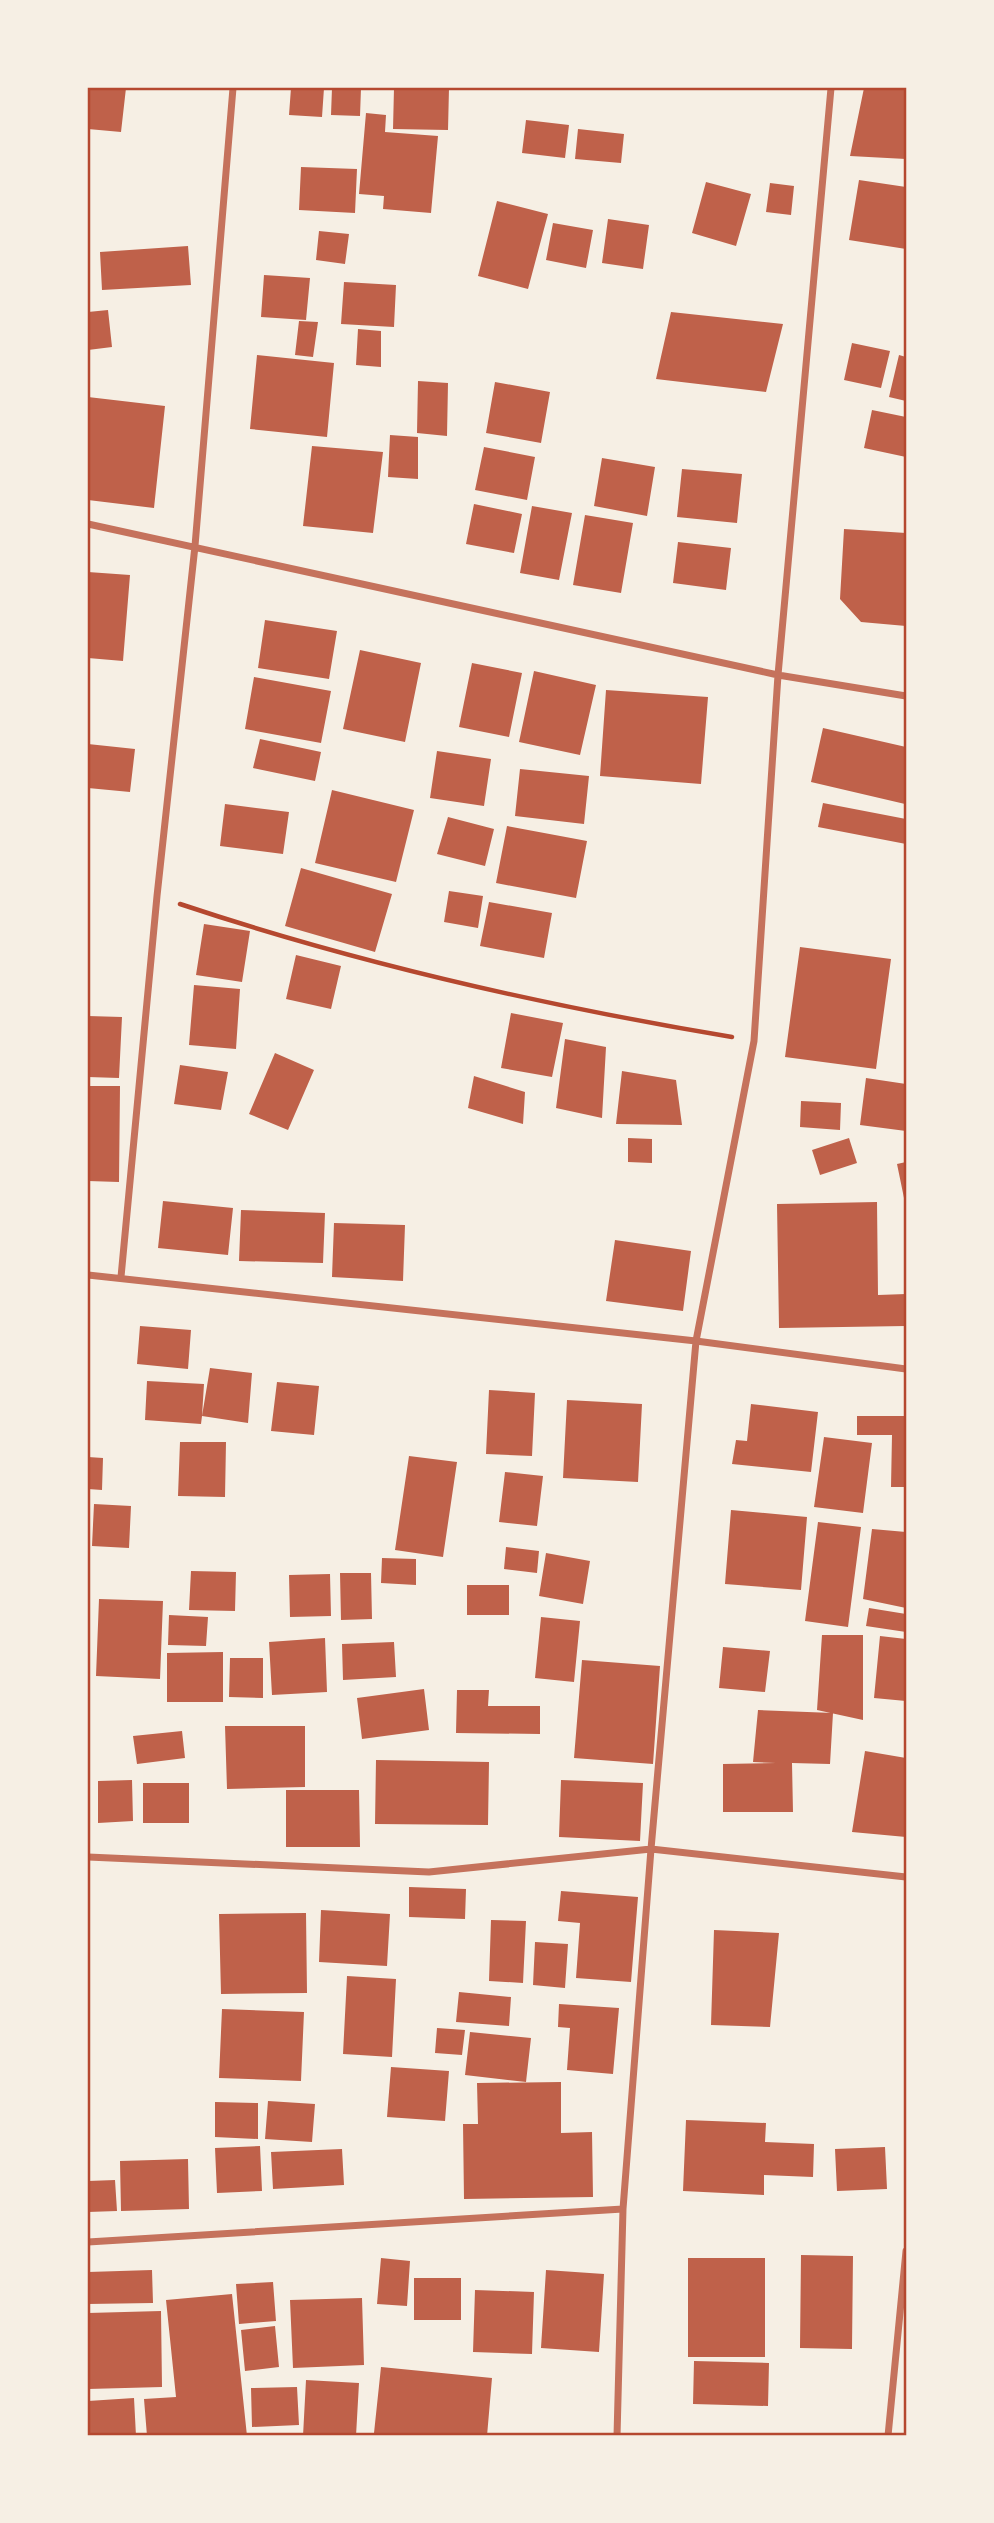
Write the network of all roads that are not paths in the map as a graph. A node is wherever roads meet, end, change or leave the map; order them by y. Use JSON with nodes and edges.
{"nodes":[{"id":1,"x":233,"y":88,"type":"edge"},
{"id":2,"x":831,"y":88,"type":"edge"},
{"id":3,"x":88,"y":524,"type":"edge"},
{"id":4,"x":195,"y":546,"type":"junction"},
{"id":5,"x":778,"y":675,"type":"junction"},
{"id":6,"x":906,"y":695,"type":"edge"},
{"id":7,"x":88,"y":1275,"type":"edge"},
{"id":8,"x":121,"y":1277,"type":"junction"},
{"id":9,"x":696,"y":1341,"type":"junction"},
{"id":10,"x":906,"y":1369,"type":"edge"},
{"id":11,"x":650,"y":1849,"type":"junction"},
{"id":12,"x":88,"y":1857,"type":"edge"},
{"id":13,"x":906,"y":1877,"type":"edge"},
{"id":14,"x":623,"y":2208,"type":"junction"},
{"id":15,"x":88,"y":2242,"type":"edge"},
{"id":16,"x":906,"y":2251,"type":"edge"},
{"id":17,"x":617,"y":2435,"type":"edge"},
{"id":18,"x":888,"y":2435,"type":"edge"}],
"edges":[{"from":1,"to":4,"type":"street"},
{"from":2,"to":5,"type":"street"},
{"from":3,"to":4,"type":"street"},
{"from":4,"to":5,"type":"street"},
{"from":4,"to":8,"type":"street"},
{"from":5,"to":6,"type":"street"},
{"from":5,"to":9,"type":"street"},
{"from":7,"to":8,"type":"street"},
{"from":8,"to":9,"type":"street"},
{"from":9,"to":10,"type":"street"},
{"from":9,"to":11,"type":"street"},
{"from":11,"to":12,"type":"street"},
{"from":11,"to":13,"type":"street"},
{"from":11,"to":14,"type":"street"},
{"from":14,"to":15,"type":"street"},
{"from":14,"to":17,"type":"street"},
{"from":16,"to":18,"type":"street"}]}
